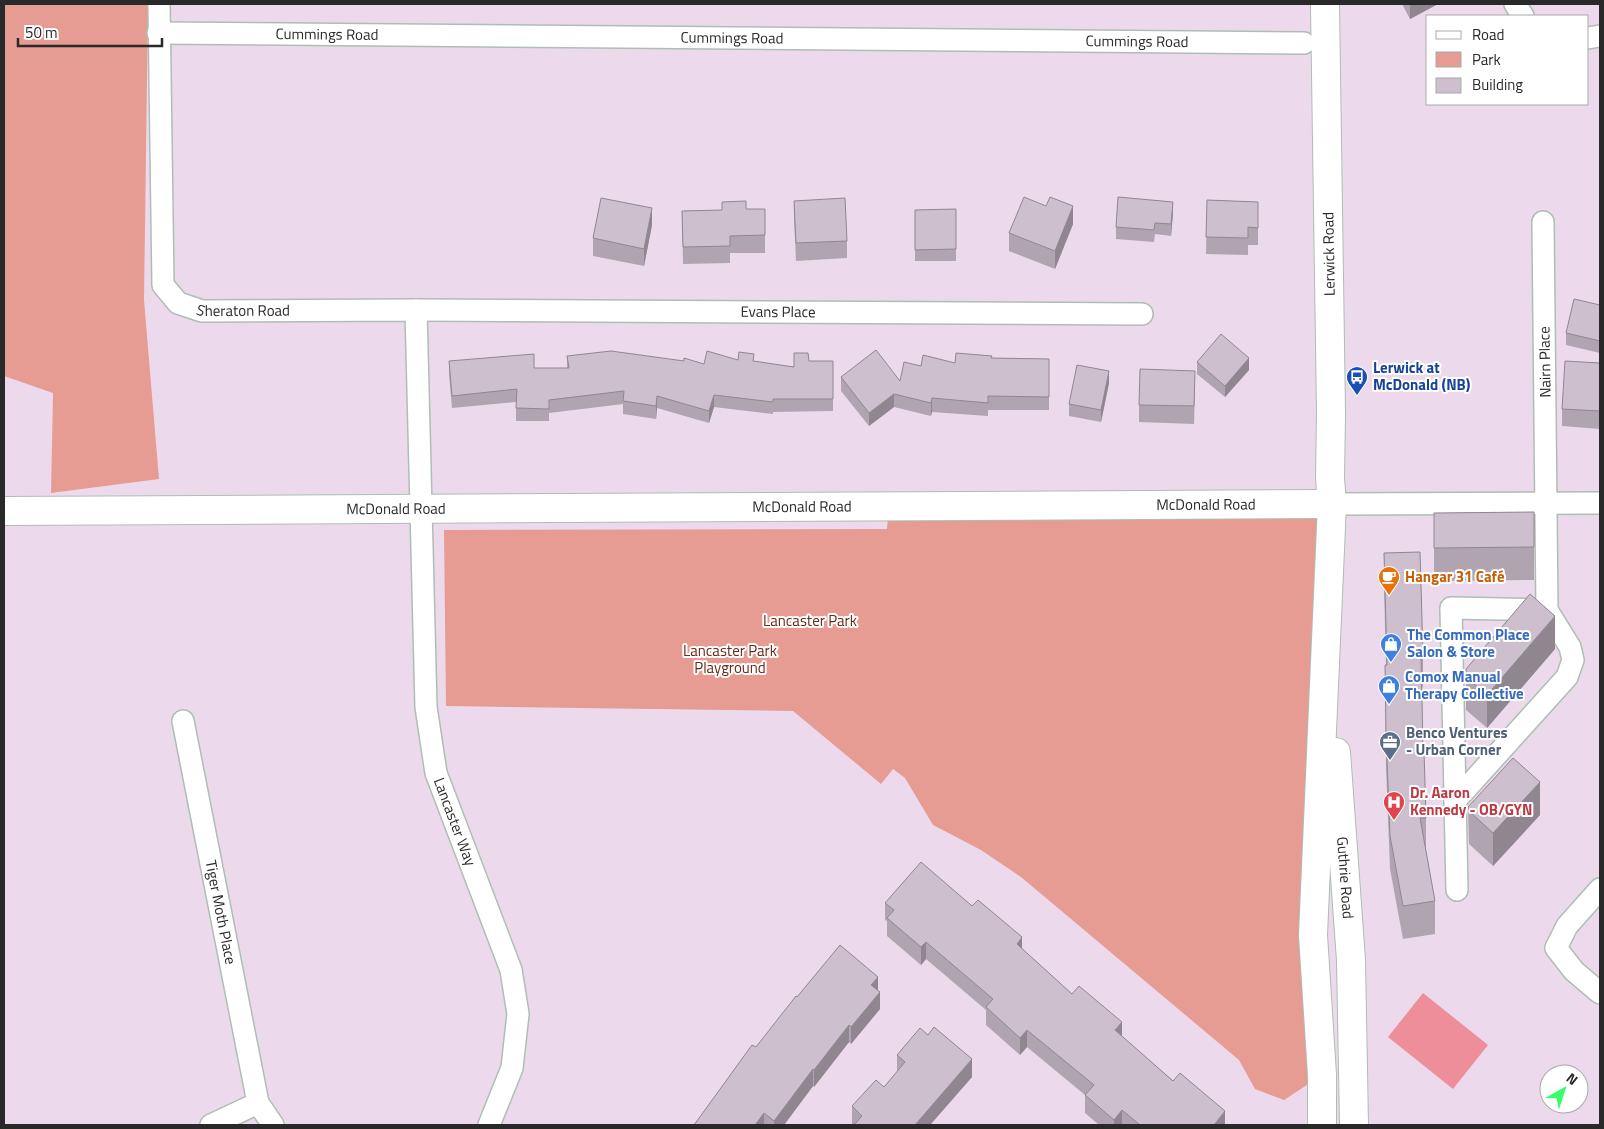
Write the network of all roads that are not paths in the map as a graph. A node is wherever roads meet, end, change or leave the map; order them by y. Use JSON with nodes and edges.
{"nodes":[{"id":1,"x":159,"y":4,"type":"edge"},
{"id":2,"x":1325,"y":4,"type":"edge"},
{"id":3,"x":1515,"y":4,"type":"edge"},
{"id":4,"x":1522,"y":15,"type":"edge"},
{"id":5,"x":158,"y":33,"type":"junction"},
{"id":6,"x":1304,"y":42,"type":"dead end"},
{"id":7,"x":1543,"y":222,"type":"dead end"},
{"id":8,"x":416,"y":310,"type":"junction"},
{"id":9,"x":1142,"y":314,"type":"dead end"},
{"id":10,"x":1546,"y":502,"type":"junction"},
{"id":11,"x":1600,"y":503,"type":"edge"},
{"id":12,"x":1332,"y":504,"type":"junction"},
{"id":13,"x":422,"y":508,"type":"junction"},
{"id":14,"x":4,"y":511,"type":"edge"},
{"id":15,"x":1547,"y":610,"type":"junction"},
{"id":16,"x":1327,"y":631,"type":"junction"},
{"id":17,"x":183,"y":721,"type":"dead end"},
{"id":18,"x":1455,"y":801,"type":"junction"},
{"id":19,"x":1600,"y":889,"type":"edge"},
{"id":20,"x":1456,"y":890,"type":"dead end"},
{"id":21,"x":1600,"y":993,"type":"edge"},
{"id":22,"x":258,"y":1103,"type":"junction"},
{"id":23,"x":212,"y":1125,"type":"edge"},
{"id":24,"x":273,"y":1125,"type":"edge"},
{"id":25,"x":489,"y":1125,"type":"edge"},
{"id":26,"x":1322,"y":1125,"type":"edge"},
{"id":27,"x":1354,"y":1125,"type":"edge"}],
"edges":[{"from":1,"to":5,"type":"street","name":"Sheraton Road"},
{"from":2,"to":12,"type":"main road","name":"Lerwick Road"},
{"from":3,"to":4,"type":"street"},
{"from":5,"to":6,"type":"street","name":"Cummings Road"},
{"from":5,"to":8,"type":"street","name":"Sheraton Road"},
{"from":7,"to":10,"type":"street","name":"Nairn Place"},
{"from":8,"to":9,"type":"street","name":"Evans Place"},
{"from":8,"to":13,"type":"street"},
{"from":10,"to":11,"type":"street","name":"McDonald Road"},
{"from":10,"to":12,"type":"street","name":"McDonald Road"},
{"from":10,"to":15,"type":"street","name":"Nairn Place"},
{"from":12,"to":13,"type":"main road","name":"McDonald Road"},
{"from":12,"to":16,"type":"main road","name":"Guthrie Road"},
{"from":13,"to":14,"type":"main road","name":"McDonald Road"},
{"from":13,"to":25,"type":"street","name":"Lancaster Way"},
{"from":15,"to":18,"type":"street"},
{"from":15,"to":18,"type":"street"},
{"from":16,"to":26,"type":"main road","name":"Guthrie Road"},
{"from":16,"to":27,"type":"main road","name":"Guthrie Road"},
{"from":17,"to":22,"type":"street","name":"Tiger Moth Place"},
{"from":18,"to":20,"type":"street"},
{"from":19,"to":21,"type":"street"},
{"from":22,"to":23,"type":"street"},
{"from":22,"to":24,"type":"street"}]}
